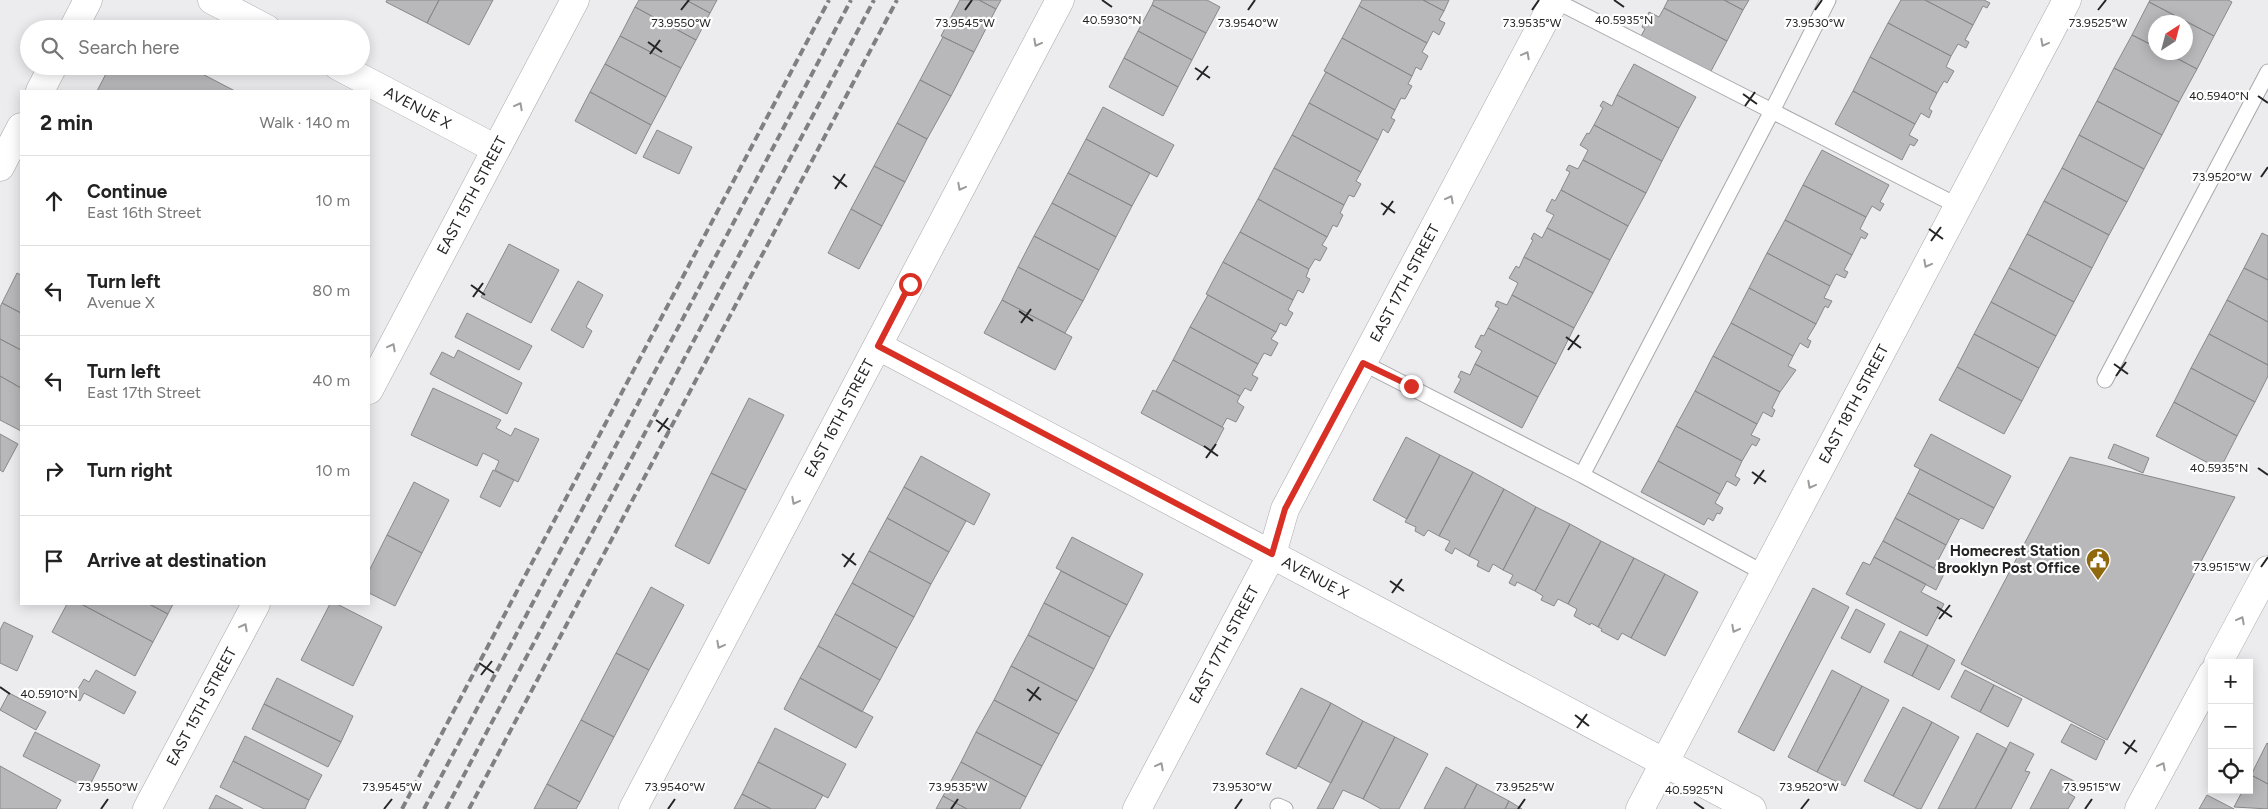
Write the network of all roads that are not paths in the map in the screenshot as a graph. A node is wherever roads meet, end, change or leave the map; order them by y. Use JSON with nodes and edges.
{"nodes":[{"id":1,"x":88,"y":0,"type":"edge"},
{"id":2,"x":212,"y":0,"type":"edge"},
{"id":3,"x":575,"y":0,"type":"edge"},
{"id":4,"x":1060,"y":0,"type":"edge"},
{"id":5,"x":1555,"y":0,"type":"edge"},
{"id":6,"x":1828,"y":0,"type":"edge"},
{"id":7,"x":2067,"y":0,"type":"edge"},
{"id":8,"x":78,"y":20,"type":"edge"},
{"id":9,"x":250,"y":20,"type":"edge"},
{"id":10,"x":2268,"y":72,"type":"edge"},
{"id":11,"x":48,"y":75,"type":"edge"},
{"id":12,"x":355,"y":75,"type":"edge"},
{"id":13,"x":41,"y":90,"type":"edge"},
{"id":14,"x":1772,"y":111,"type":"junction"},
{"id":15,"x":20,"y":129,"type":"edge"},
{"id":16,"x":496,"y":149,"type":"junction"},
{"id":17,"x":0,"y":167,"type":"edge"},
{"id":18,"x":1958,"y":206,"type":"junction"},
{"id":19,"x":878,"y":346,"type":"junction"},
{"id":20,"x":1363,"y":363,"type":"junction"},
{"id":21,"x":2105,"y":380,"type":"dead end"},
{"id":22,"x":370,"y":388,"type":"edge"},
{"id":23,"x":1582,"y":475,"type":"junction"},
{"id":24,"x":1272,"y":554,"type":"junction"},
{"id":25,"x":2268,"y":570,"type":"edge"},
{"id":26,"x":1764,"y":573,"type":"junction"},
{"id":27,"x":255,"y":605,"type":"edge"},
{"id":28,"x":2220,"y":659,"type":"edge"},
{"id":29,"x":2208,"y":681,"type":"edge"},
{"id":30,"x":1664,"y":762,"type":"junction"},
{"id":31,"x":147,"y":809,"type":"edge"},
{"id":32,"x":633,"y":809,"type":"edge"},
{"id":33,"x":1137,"y":809,"type":"edge"},
{"id":34,"x":1640,"y":809,"type":"edge"},
{"id":35,"x":1752,"y":809,"type":"edge"},
{"id":36,"x":2139,"y":809,"type":"edge"}],
"edges":[{"from":1,"to":8,"type":"street"},
{"from":2,"to":9,"type":"street"},
{"from":16,"to":3,"type":"street","name":"EAST 15TH STREET","one_way":true},
{"from":4,"to":19,"type":"street","name":"EAST 16TH STREET","one_way":true},
{"from":5,"to":14,"type":"lane"},
{"from":20,"to":5,"type":"street","name":"EAST 17TH STREET","one_way":true},
{"from":6,"to":14,"type":"lane"},
{"from":7,"to":18,"type":"street","name":"EAST 18TH STREET","one_way":true},
{"from":10,"to":21,"type":"lane"},
{"from":11,"to":13,"type":"street"},
{"from":12,"to":16,"type":"street","name":"AVENUE X"},
{"from":14,"to":18,"type":"lane"},
{"from":14,"to":23,"type":"lane"},
{"from":15,"to":17,"type":"street"},
{"from":22,"to":16,"type":"street","name":"EAST 15TH STREET","one_way":true},
{"from":18,"to":26,"type":"street","name":"EAST 18TH STREET","one_way":true},
{"from":19,"to":24,"type":"street","name":"AVENUE X"},
{"from":19,"to":32,"type":"street","name":"EAST 16TH STREET","one_way":true},
{"from":20,"to":23,"type":"lane"},
{"from":20,"to":24,"type":"street","name":"EAST 17TH STREET"},
{"from":23,"to":26,"type":"lane"},
{"from":24,"to":30,"type":"street","name":"AVENUE X"},
{"from":33,"to":24,"type":"street","name":"EAST 17TH STREET","one_way":true},
{"from":28,"to":25,"type":"street","one_way":true},
{"from":26,"to":30,"type":"street","name":"EAST 18TH STREET","one_way":true},
{"from":31,"to":27,"type":"street","name":"EAST 15TH STREET","one_way":true},
{"from":36,"to":29,"type":"street","one_way":true},
{"from":30,"to":34,"type":"street","name":"EAST 18TH STREET"},
{"from":30,"to":35,"type":"street","name":"AVENUE X"}]}
